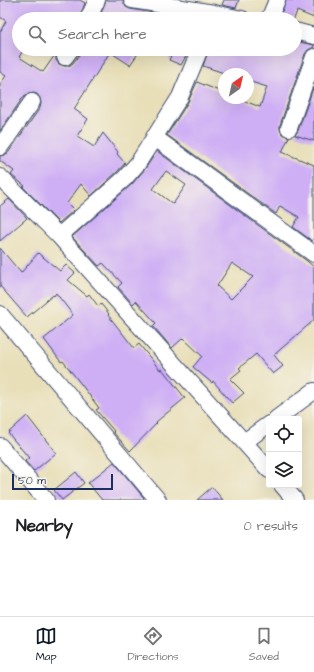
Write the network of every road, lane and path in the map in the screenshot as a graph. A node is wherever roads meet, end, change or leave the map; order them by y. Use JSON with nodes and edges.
{"nodes":[{"id":1,"x":97,"y":0,"type":"edge"},
{"id":2,"x":132,"y":0,"type":"edge"},
{"id":3,"x":277,"y":0,"type":"edge"},
{"id":4,"x":189,"y":5,"type":"edge"},
{"id":5,"x":91,"y":12,"type":"edge"},
{"id":6,"x":204,"y":12,"type":"edge"},
{"id":7,"x":272,"y":12,"type":"edge"},
{"id":8,"x":302,"y":33,"type":"edge"},
{"id":9,"x":314,"y":36,"type":"edge"},
{"id":10,"x":197,"y":56,"type":"edge"},
{"id":11,"x":314,"y":58,"type":"edge"},
{"id":12,"x":32,"y":102,"type":"dead end"},
{"id":13,"x":289,"y":128,"type":"dead end"},
{"id":14,"x":154,"y":136,"type":"junction"},
{"id":15,"x":0,"y":147,"type":"edge"},
{"id":16,"x":2,"y":183,"type":"edge"},
{"id":17,"x":59,"y":236,"type":"junction"},
{"id":18,"x":314,"y":254,"type":"edge"},
{"id":19,"x":0,"y":314,"type":"edge"},
{"id":20,"x":314,"y":391,"type":"edge"},
{"id":21,"x":280,"y":416,"type":"edge"},
{"id":22,"x":266,"y":426,"type":"edge"},
{"id":23,"x":244,"y":442,"type":"junction"},
{"id":24,"x":0,"y":446,"type":"edge"},
{"id":25,"x":266,"y":467,"type":"edge"},
{"id":26,"x":285,"y":488,"type":"edge"},
{"id":27,"x":46,"y":500,"type":"edge"},
{"id":28,"x":158,"y":500,"type":"edge"},
{"id":29,"x":295,"y":500,"type":"edge"}],
"edges":[{"from":1,"to":5,"type":"street"},
{"from":2,"to":4,"type":"street"},
{"from":3,"to":7,"type":"street"},
{"from":4,"to":6,"type":"street"},
{"from":8,"to":9,"type":"street"},
{"from":10,"to":14,"type":"street"},
{"from":11,"to":13,"type":"street"},
{"from":12,"to":15,"type":"street"},
{"from":14,"to":17,"type":"street"},
{"from":14,"to":18,"type":"street"},
{"from":16,"to":17,"type":"street"},
{"from":17,"to":23,"type":"street"},
{"from":19,"to":28,"type":"street"},
{"from":20,"to":21,"type":"street"},
{"from":22,"to":23,"type":"street"},
{"from":23,"to":25,"type":"street"},
{"from":24,"to":27,"type":"street"},
{"from":26,"to":29,"type":"street"}]}
